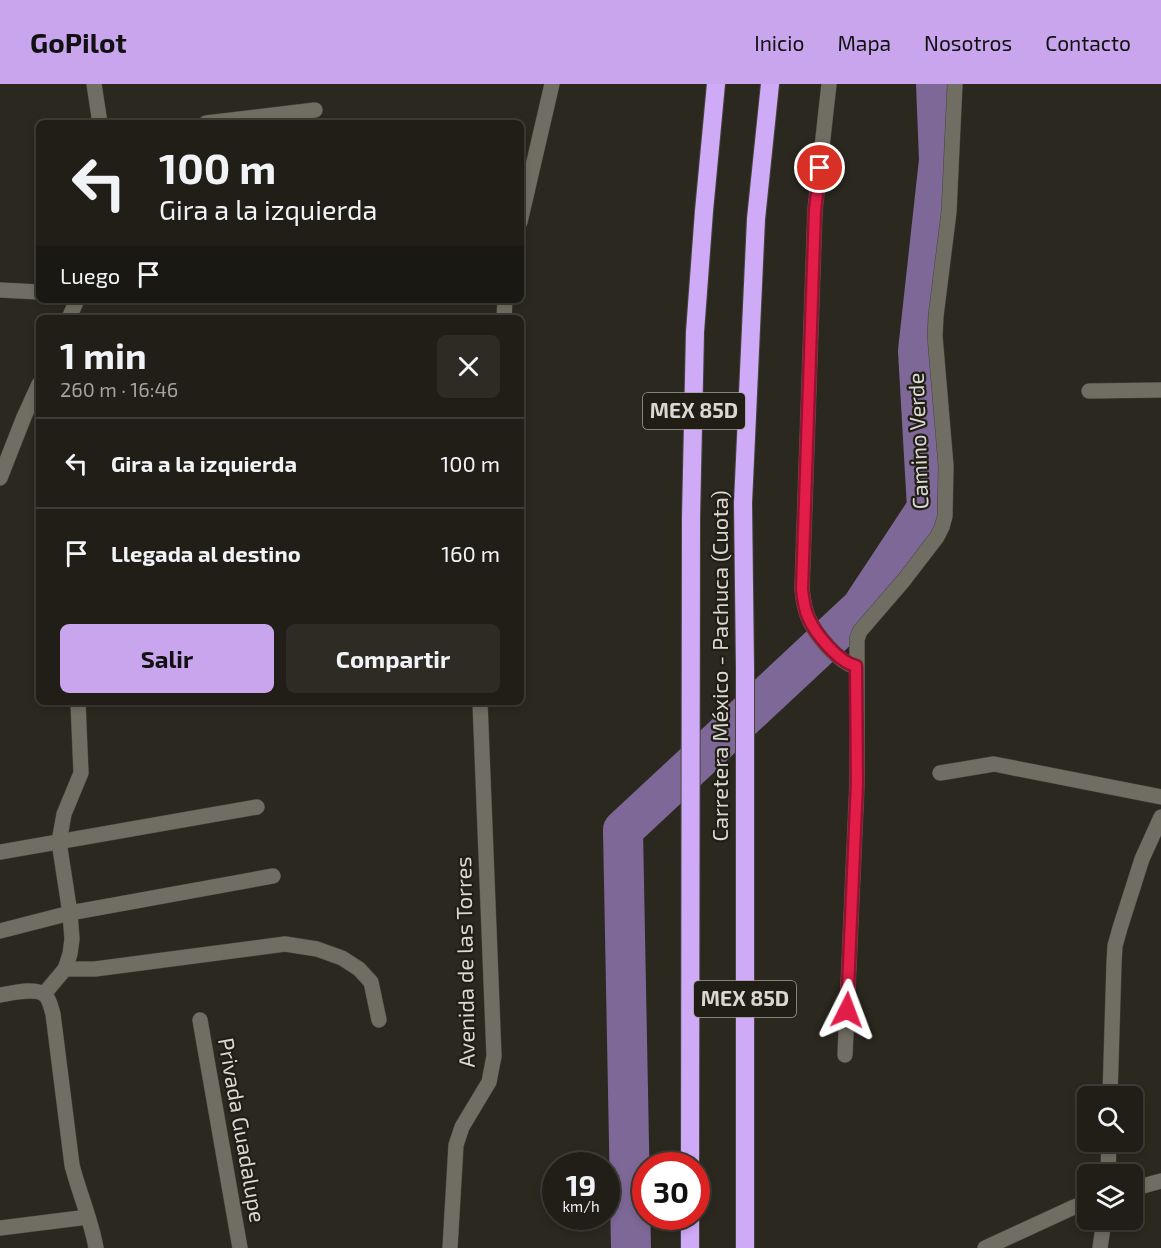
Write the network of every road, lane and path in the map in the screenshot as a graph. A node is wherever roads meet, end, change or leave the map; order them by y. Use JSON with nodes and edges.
{"nodes":[{"id":1,"x":94,"y":84,"type":"edge"},
{"id":2,"x":552,"y":84,"type":"edge"},
{"id":3,"x":716,"y":84,"type":"edge"},
{"id":4,"x":770,"y":84,"type":"edge"},
{"id":5,"x":829,"y":84,"type":"edge"},
{"id":6,"x":955,"y":84,"type":"edge"},
{"id":7,"x":315,"y":110,"type":"dead end"},
{"id":8,"x":100,"y":120,"type":"edge"},
{"id":9,"x":231,"y":120,"type":"edge"},
{"id":10,"x":524,"y":205,"type":"edge"},
{"id":11,"x":0,"y":290,"type":"edge"},
{"id":12,"x":36,"y":292,"type":"edge"},
{"id":13,"x":1161,"y":390,"type":"edge"},
{"id":14,"x":1089,"y":391,"type":"dead end"},
{"id":15,"x":36,"y":398,"type":"edge"},
{"id":16,"x":32,"y":416,"type":"edge"},
{"id":17,"x":0,"y":478,"type":"edge"},
{"id":18,"x":856,"y":666,"type":"junction"},
{"id":19,"x":78,"y":705,"type":"edge"},
{"id":20,"x":480,"y":705,"type":"edge"},
{"id":21,"x":940,"y":772,"type":"dead end"},
{"id":22,"x":1161,"y":797,"type":"edge"},
{"id":23,"x":257,"y":807,"type":"dead end"},
{"id":24,"x":1161,"y":817,"type":"edge"},
{"id":25,"x":59,"y":842,"type":"junction"},
{"id":26,"x":0,"y":852,"type":"edge"},
{"id":27,"x":273,"y":876,"type":"dead end"},
{"id":28,"x":70,"y":913,"type":"junction"},
{"id":29,"x":0,"y":931,"type":"edge"},
{"id":30,"x":65,"y":969,"type":"junction"},
{"id":31,"x":44,"y":994,"type":"junction"},
{"id":32,"x":0,"y":995,"type":"edge"},
{"id":33,"x":200,"y":1020,"type":"dead end"},
{"id":34,"x":379,"y":1020,"type":"dead end"},
{"id":35,"x":845,"y":1055,"type":"dead end"},
{"id":36,"x":1110,"y":1086,"type":"edge"},
{"id":37,"x":690,"y":1152,"type":"edge"},
{"id":38,"x":1161,"y":1181,"type":"edge"},
{"id":39,"x":1143,"y":1186,"type":"edge"},
{"id":40,"x":1077,"y":1206,"type":"edge"},
{"id":41,"x":88,"y":1217,"type":"junction"},
{"id":42,"x":0,"y":1228,"type":"edge"},
{"id":43,"x":690,"y":1230,"type":"edge"},
{"id":44,"x":1103,"y":1230,"type":"edge"},
{"id":45,"x":96,"y":1248,"type":"edge"},
{"id":46,"x":240,"y":1248,"type":"edge"},
{"id":47,"x":450,"y":1248,"type":"edge"},
{"id":48,"x":690,"y":1248,"type":"edge"},
{"id":49,"x":745,"y":1248,"type":"edge"},
{"id":50,"x":985,"y":1248,"type":"edge"},
{"id":51,"x":1100,"y":1248,"type":"edge"}],
"edges":[{"from":1,"to":8,"type":"street"},
{"from":2,"to":10,"type":"street"},
{"from":3,"to":37,"type":"highway","name":"Carretera México - Pachuca (Cuota)","number":"MEX 85D"},
{"from":4,"to":49,"type":"highway","name":"Carretera México - Pachuca (Cuota)","number":"MEX 85D"},
{"from":5,"to":18,"type":"street"},
{"from":6,"to":18,"type":"street","name":"Camino Verde"},
{"from":7,"to":9,"type":"street"},
{"from":11,"to":12,"type":"street"},
{"from":13,"to":14,"type":"street"},
{"from":15,"to":16,"type":"street"},
{"from":16,"to":17,"type":"street"},
{"from":18,"to":35,"type":"street","name":"Camino Verde"},
{"from":19,"to":25,"type":"street"},
{"from":20,"to":47,"type":"street","name":"Avenida de las Torres"},
{"from":21,"to":22,"type":"street"},
{"from":23,"to":25,"type":"street"},
{"from":24,"to":36,"type":"street"},
{"from":25,"to":26,"type":"street"},
{"from":25,"to":28,"type":"street"},
{"from":27,"to":28,"type":"street"},
{"from":28,"to":29,"type":"street"},
{"from":28,"to":30,"type":"street"},
{"from":30,"to":31,"type":"street"},
{"from":30,"to":34,"type":"street"},
{"from":31,"to":32,"type":"street"},
{"from":31,"to":41,"type":"street"},
{"from":33,"to":46,"type":"street","name":"Privada Guadalupe"},
{"from":38,"to":39,"type":"street"},
{"from":40,"to":50,"type":"street"},
{"from":41,"to":42,"type":"street"},
{"from":41,"to":45,"type":"street"},
{"from":43,"to":48,"type":"highway"},
{"from":44,"to":51,"type":"street"}]}
